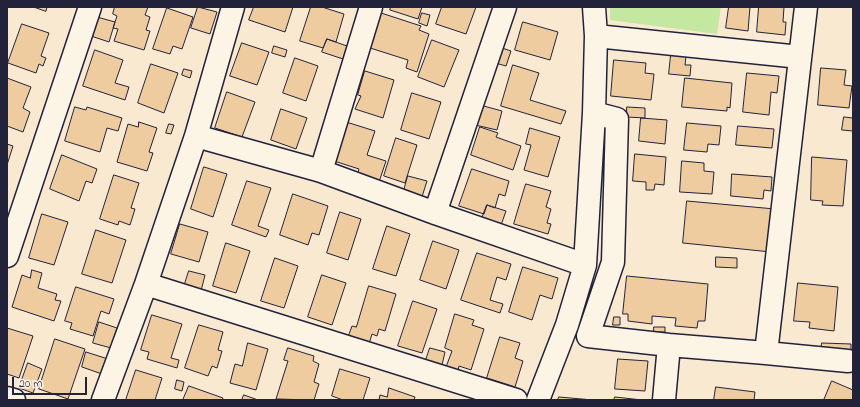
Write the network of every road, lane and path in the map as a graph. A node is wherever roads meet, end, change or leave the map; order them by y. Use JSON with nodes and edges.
{"nodes":[{"id":1,"x":90,"y":7,"type":"edge"},
{"id":2,"x":233,"y":7,"type":"edge"},
{"id":3,"x":372,"y":7,"type":"edge"},
{"id":4,"x":505,"y":7,"type":"edge"},
{"id":5,"x":594,"y":7,"type":"edge"},
{"id":6,"x":806,"y":7,"type":"edge"},
{"id":7,"x":596,"y":36,"type":"junction"},
{"id":8,"x":800,"y":57,"type":"junction"},
{"id":9,"x":594,"y":113,"type":"junction"},
{"id":10,"x":196,"y":136,"type":"junction"},
{"id":11,"x":321,"y":171,"type":"junction"},
{"id":12,"x":435,"y":213,"type":"junction"},
{"id":13,"x":7,"y":256,"type":"edge"},
{"id":14,"x":584,"y":265,"type":"junction"},
{"id":15,"x":146,"y":284,"type":"junction"},
{"id":16,"x":670,"y":345,"type":"junction"},
{"id":17,"x":766,"y":353,"type":"junction"},
{"id":18,"x":848,"y":361,"type":"dead end"},
{"id":19,"x":7,"y":398,"type":"edge"},
{"id":20,"x":14,"y":400,"type":"edge"},
{"id":21,"x":103,"y":400,"type":"edge"},
{"id":22,"x":516,"y":400,"type":"edge"},
{"id":23,"x":538,"y":400,"type":"edge"},
{"id":24,"x":664,"y":400,"type":"edge"}],
"edges":[{"from":1,"to":13,"type":"street"},
{"from":2,"to":10,"type":"street"},
{"from":3,"to":11,"type":"street"},
{"from":4,"to":12,"type":"street"},
{"from":5,"to":7,"type":"street"},
{"from":6,"to":8,"type":"street"},
{"from":7,"to":8,"type":"street"},
{"from":7,"to":9,"type":"street"},
{"from":8,"to":17,"type":"street"},
{"from":9,"to":14,"type":"street"},
{"from":9,"to":16,"type":"street"},
{"from":10,"to":11,"type":"street"},
{"from":10,"to":15,"type":"street"},
{"from":11,"to":12,"type":"street"},
{"from":12,"to":14,"type":"street"},
{"from":14,"to":23,"type":"street"},
{"from":15,"to":21,"type":"street"},
{"from":15,"to":22,"type":"street"},
{"from":16,"to":17,"type":"street"},
{"from":16,"to":24,"type":"street"},
{"from":17,"to":18,"type":"street"},
{"from":19,"to":20,"type":"street"}]}
